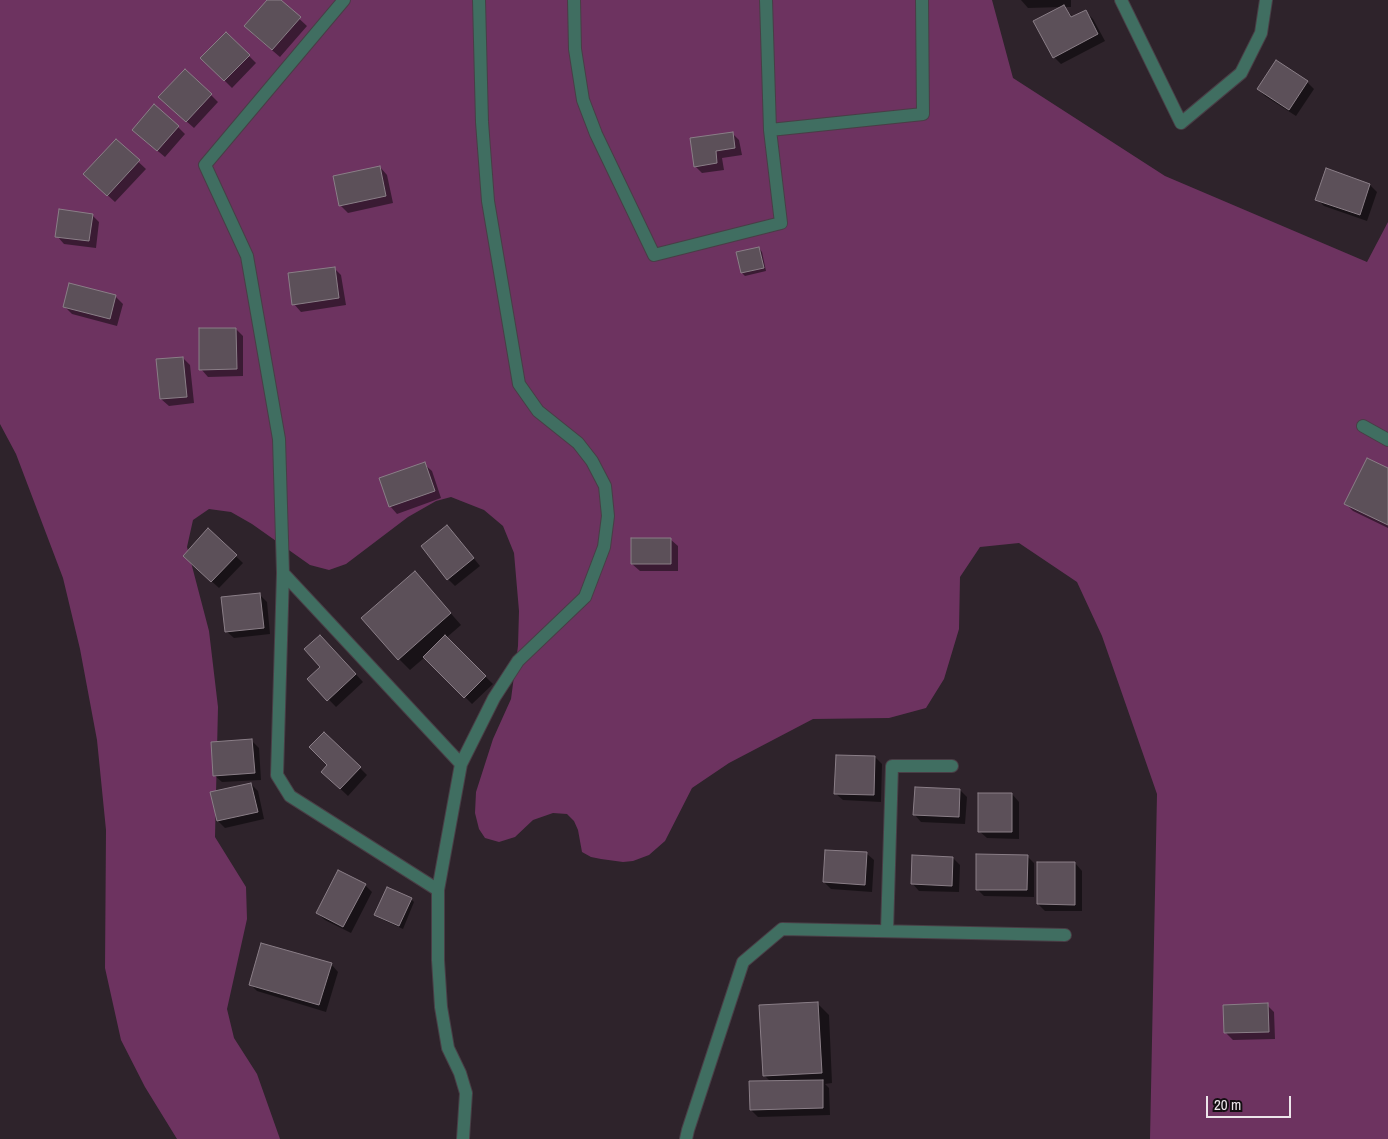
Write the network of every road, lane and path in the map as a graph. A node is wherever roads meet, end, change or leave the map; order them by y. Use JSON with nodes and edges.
{"nodes":[{"id":1,"x":344,"y":0,"type":"edge"},
{"id":2,"x":479,"y":0,"type":"edge"},
{"id":3,"x":574,"y":0,"type":"edge"},
{"id":4,"x":766,"y":0,"type":"edge"},
{"id":5,"x":922,"y":0,"type":"edge"},
{"id":6,"x":1121,"y":0,"type":"edge"},
{"id":7,"x":1266,"y":0,"type":"edge"},
{"id":8,"x":770,"y":130,"type":"junction"},
{"id":9,"x":1363,"y":426,"type":"dead end"},
{"id":10,"x":1388,"y":440,"type":"edge"},
{"id":11,"x":283,"y":574,"type":"junction"},
{"id":12,"x":461,"y":764,"type":"junction"},
{"id":13,"x":952,"y":766,"type":"dead end"},
{"id":14,"x":438,"y":890,"type":"junction"},
{"id":15,"x":887,"y":931,"type":"junction"},
{"id":16,"x":1066,"y":935,"type":"dead end"},
{"id":17,"x":464,"y":1139,"type":"edge"},
{"id":18,"x":686,"y":1139,"type":"edge"}],
"edges":[{"from":1,"to":11,"type":"street"},
{"from":2,"to":12,"type":"street"},
{"from":3,"to":8,"type":"street"},
{"from":4,"to":8,"type":"street"},
{"from":5,"to":8,"type":"street"},
{"from":6,"to":7,"type":"street"},
{"from":9,"to":10,"type":"street"},
{"from":11,"to":12,"type":"street"},
{"from":11,"to":14,"type":"street"},
{"from":12,"to":14,"type":"street"},
{"from":13,"to":15,"type":"street"},
{"from":14,"to":17,"type":"street"},
{"from":15,"to":16,"type":"street"},
{"from":15,"to":18,"type":"street"}]}
